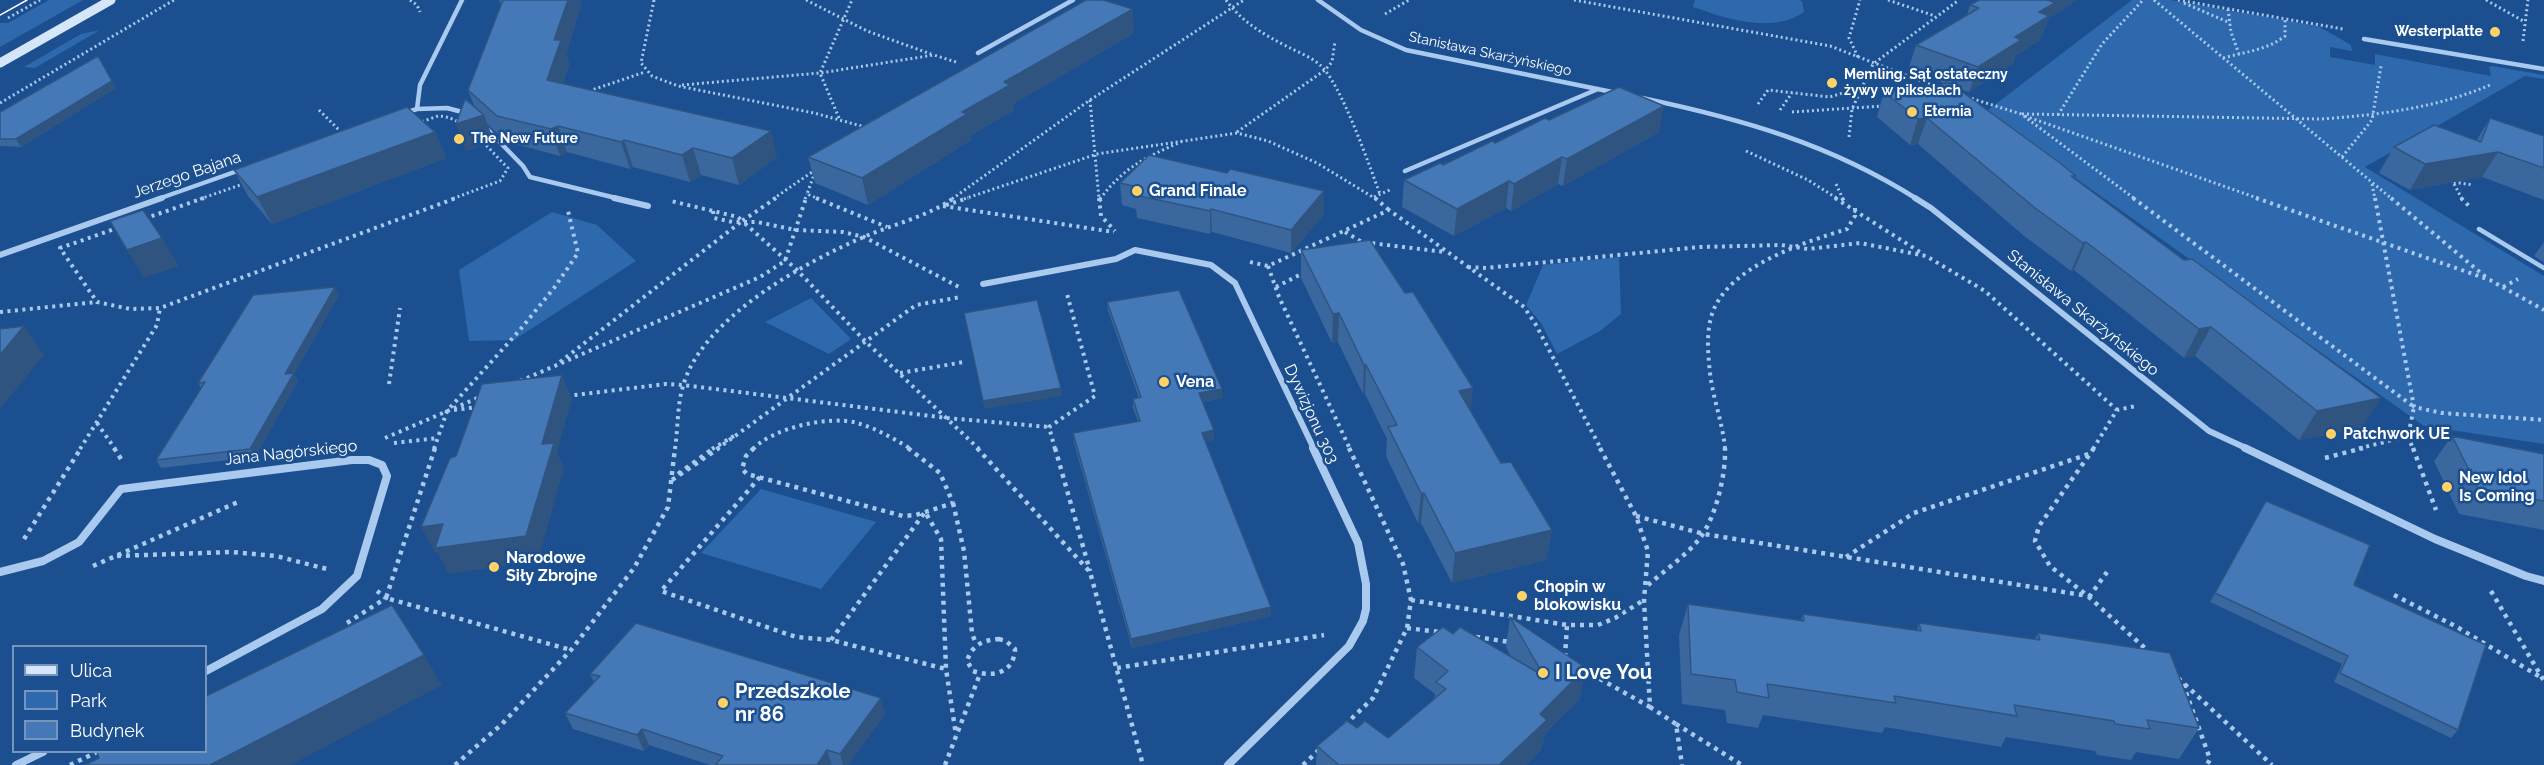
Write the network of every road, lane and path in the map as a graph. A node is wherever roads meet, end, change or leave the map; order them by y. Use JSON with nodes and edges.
{"nodes":[{"id":1,"x":40,"y":0,"type":"edge"},
{"id":2,"x":111,"y":0,"type":"edge"},
{"id":3,"x":174,"y":0,"type":"edge"},
{"id":4,"x":410,"y":0,"type":"edge"},
{"id":5,"x":462,"y":0,"type":"edge"},
{"id":6,"x":654,"y":0,"type":"edge"},
{"id":7,"x":806,"y":0,"type":"edge"},
{"id":8,"x":852,"y":0,"type":"edge"},
{"id":9,"x":1072,"y":0,"type":"edge"},
{"id":10,"x":1226,"y":0,"type":"edge"},
{"id":11,"x":1244,"y":0,"type":"edge"},
{"id":12,"x":1318,"y":0,"type":"edge"},
{"id":13,"x":1409,"y":0,"type":"edge"},
{"id":14,"x":1574,"y":0,"type":"edge"},
{"id":15,"x":1591,"y":0,"type":"edge"},
{"id":16,"x":1860,"y":0,"type":"edge"},
{"id":17,"x":1888,"y":0,"type":"edge"},
{"id":18,"x":2143,"y":0,"type":"edge"},
{"id":19,"x":2154,"y":0,"type":"edge"},
{"id":20,"x":2179,"y":0,"type":"edge"},
{"id":21,"x":2486,"y":0,"type":"edge"},
{"id":22,"x":2528,"y":0,"type":"edge"},
{"id":23,"x":1956,"y":1,"type":"edge"},
{"id":24,"x":1605,"y":5,"type":"junction"},
{"id":25,"x":1230,"y":7,"type":"junction"},
{"id":26,"x":2228,"y":9,"type":"junction"},
{"id":27,"x":420,"y":12,"type":"dead end"},
{"id":28,"x":1935,"y":17,"type":"junction"},
{"id":29,"x":8,"y":18,"type":"dead end"},
{"id":30,"x":2286,"y":19,"type":"junction"},
{"id":31,"x":842,"y":21,"type":"junction"},
{"id":32,"x":2525,"y":22,"type":"junction"},
{"id":33,"x":2230,"y":23,"type":"junction"},
{"id":34,"x":1353,"y":26,"type":"junction"},
{"id":35,"x":2364,"y":39,"type":"joint"},
{"id":36,"x":2376,"y":41,"type":"junction"},
{"id":37,"x":978,"y":53,"type":"dead end"},
{"id":38,"x":2239,"y":54,"type":"junction"},
{"id":39,"x":934,"y":55,"type":"junction"},
{"id":40,"x":1858,"y":58,"type":"junction"},
{"id":41,"x":2223,"y":58,"type":"junction"},
{"id":42,"x":0,"y":63,"type":"edge"},
{"id":43,"x":960,"y":63,"type":"dead end"},
{"id":44,"x":1873,"y":64,"type":"junction"},
{"id":45,"x":2517,"y":66,"type":"junction"},
{"id":46,"x":2544,"y":69,"type":"edge"},
{"id":47,"x":1325,"y":70,"type":"junction"},
{"id":48,"x":645,"y":72,"type":"junction"},
{"id":49,"x":819,"y":73,"type":"junction"},
{"id":50,"x":678,"y":86,"type":"junction"},
{"id":51,"x":1863,"y":87,"type":"junction"},
{"id":52,"x":1940,"y":88,"type":"edge"},
{"id":53,"x":1599,"y":89,"type":"junction"},
{"id":54,"x":1792,"y":93,"type":"junction"},
{"id":55,"x":581,"y":94,"type":"edge"},
{"id":56,"x":1621,"y":94,"type":"edge"},
{"id":57,"x":1632,"y":96,"type":"edge"},
{"id":58,"x":1961,"y":98,"type":"edge"},
{"id":59,"x":1090,"y":100,"type":"junction"},
{"id":60,"x":0,"y":103,"type":"edge"},
{"id":61,"x":1888,"y":106,"type":"edge"},
{"id":62,"x":417,"y":109,"type":"junction"},
{"id":63,"x":1852,"y":109,"type":"junction"},
{"id":64,"x":319,"y":110,"type":"dead end"},
{"id":65,"x":1754,"y":110,"type":"dead end"},
{"id":66,"x":2021,"y":114,"type":"junction"},
{"id":67,"x":400,"y":115,"type":"edge"},
{"id":68,"x":2058,"y":115,"type":"junction"},
{"id":69,"x":2372,"y":115,"type":"junction"},
{"id":70,"x":473,"y":117,"type":"edge"},
{"id":71,"x":840,"y":119,"type":"junction"},
{"id":72,"x":2298,"y":120,"type":"junction"},
{"id":73,"x":480,"y":123,"type":"edge"},
{"id":74,"x":867,"y":128,"type":"edge"},
{"id":75,"x":1237,"y":133,"type":"junction"},
{"id":76,"x":344,"y":134,"type":"edge"},
{"id":77,"x":1187,"y":140,"type":"junction"},
{"id":78,"x":335,"y":144,"type":"edge"},
{"id":79,"x":340,"y":149,"type":"junction"},
{"id":80,"x":1743,"y":150,"type":"dead end"},
{"id":81,"x":1832,"y":153,"type":"junction"},
{"id":82,"x":1097,"y":154,"type":"junction"},
{"id":83,"x":2342,"y":157,"type":"junction"},
{"id":84,"x":254,"y":165,"type":"edge"},
{"id":85,"x":1405,"y":171,"type":"dead end"},
{"id":86,"x":2458,"y":173,"type":"edge"},
{"id":87,"x":2452,"y":182,"type":"edge"},
{"id":88,"x":2372,"y":184,"type":"junction"},
{"id":89,"x":807,"y":194,"type":"junction"},
{"id":90,"x":1380,"y":194,"type":"dead end"},
{"id":91,"x":670,"y":201,"type":"dead end"},
{"id":92,"x":1099,"y":201,"type":"junction"},
{"id":93,"x":648,"y":206,"type":"dead end"},
{"id":94,"x":942,"y":206,"type":"junction"},
{"id":95,"x":1855,"y":208,"type":"junction"},
{"id":96,"x":1389,"y":210,"type":"junction"},
{"id":97,"x":567,"y":211,"type":"dead end"},
{"id":98,"x":742,"y":221,"type":"junction"},
{"id":99,"x":888,"y":228,"type":"junction"},
{"id":100,"x":2479,"y":229,"type":"dead end"},
{"id":101,"x":796,"y":230,"type":"junction"},
{"id":102,"x":1115,"y":232,"type":"dead end"},
{"id":103,"x":864,"y":237,"type":"junction"},
{"id":104,"x":1362,"y":243,"type":"junction"},
{"id":105,"x":2385,"y":243,"type":"junction"},
{"id":106,"x":1352,"y":247,"type":"edge"},
{"id":107,"x":1795,"y":248,"type":"junction"},
{"id":108,"x":1446,"y":252,"type":"junction"},
{"id":109,"x":0,"y":255,"type":"edge"},
{"id":110,"x":1926,"y":256,"type":"junction"},
{"id":111,"x":785,"y":261,"type":"junction"},
{"id":112,"x":1314,"y":267,"type":"edge"},
{"id":113,"x":1467,"y":267,"type":"junction"},
{"id":114,"x":2544,"y":268,"type":"edge"},
{"id":115,"x":796,"y":269,"type":"junction"},
{"id":116,"x":1063,"y":270,"type":"junction"},
{"id":117,"x":2490,"y":280,"type":"junction"},
{"id":118,"x":983,"y":284,"type":"dead end"},
{"id":119,"x":1276,"y":287,"type":"dead end"},
{"id":120,"x":963,"y":289,"type":"dead end"},
{"id":121,"x":962,"y":297,"type":"dead end"},
{"id":122,"x":97,"y":302,"type":"junction"},
{"id":123,"x":160,"y":308,"type":"junction"},
{"id":124,"x":400,"y":308,"type":"dead end"},
{"id":125,"x":2544,"y":310,"type":"edge"},
{"id":126,"x":0,"y":312,"type":"edge"},
{"id":127,"x":866,"y":342,"type":"junction"},
{"id":128,"x":963,"y":362,"type":"dead end"},
{"id":129,"x":556,"y":366,"type":"junction"},
{"id":130,"x":899,"y":373,"type":"junction"},
{"id":131,"x":389,"y":384,"type":"dead end"},
{"id":132,"x":513,"y":384,"type":"edge"},
{"id":133,"x":682,"y":385,"type":"junction"},
{"id":134,"x":491,"y":393,"type":"edge"},
{"id":135,"x":562,"y":397,"type":"edge"},
{"id":136,"x":789,"y":397,"type":"junction"},
{"id":137,"x":2170,"y":400,"type":"junction"},
{"id":138,"x":482,"y":406,"type":"edge"},
{"id":139,"x":2414,"y":407,"type":"junction"},
{"id":140,"x":2116,"y":410,"type":"junction"},
{"id":141,"x":447,"y":411,"type":"junction"},
{"id":142,"x":947,"y":418,"type":"junction"},
{"id":143,"x":2544,"y":420,"type":"edge"},
{"id":144,"x":1049,"y":427,"type":"junction"},
{"id":145,"x":2408,"y":436,"type":"junction"},
{"id":146,"x":377,"y":442,"type":"dead end"},
{"id":147,"x":2090,"y":454,"type":"junction"},
{"id":148,"x":2316,"y":460,"type":"dead end"},
{"id":149,"x":760,"y":477,"type":"junction"},
{"id":150,"x":671,"y":480,"type":"junction"},
{"id":151,"x":245,"y":499,"type":"dead end"},
{"id":152,"x":954,"y":503,"type":"junction"},
{"id":153,"x":925,"y":512,"type":"junction"},
{"id":154,"x":1636,"y":516,"type":"junction"},
{"id":155,"x":1704,"y":534,"type":"junction"},
{"id":156,"x":2435,"y":540,"type":"junction"},
{"id":157,"x":2470,"y":554,"type":"junction"},
{"id":158,"x":1846,"y":557,"type":"junction"},
{"id":159,"x":2,"y":572,"type":"edge"},
{"id":160,"x":1090,"y":572,"type":"junction"},
{"id":161,"x":2107,"y":572,"type":"dead end"},
{"id":162,"x":357,"y":576,"type":"junction"},
{"id":163,"x":2544,"y":581,"type":"edge"},
{"id":164,"x":1647,"y":585,"type":"junction"},
{"id":165,"x":2394,"y":595,"type":"dead end"},
{"id":166,"x":2089,"y":597,"type":"junction"},
{"id":167,"x":1411,"y":600,"type":"dead end"},
{"id":168,"x":1644,"y":600,"type":"junction"},
{"id":169,"x":1567,"y":625,"type":"junction"},
{"id":170,"x":1362,"y":628,"type":"junction"},
{"id":171,"x":1407,"y":628,"type":"dead end"},
{"id":172,"x":1442,"y":633,"type":"edge"},
{"id":173,"x":1466,"y":636,"type":"edge"},
{"id":174,"x":831,"y":640,"type":"junction"},
{"id":175,"x":1512,"y":642,"type":"edge"},
{"id":176,"x":976,"y":644,"type":"junction"},
{"id":177,"x":571,"y":650,"type":"junction"},
{"id":178,"x":1556,"y":654,"type":"edge"},
{"id":179,"x":1565,"y":659,"type":"junction"},
{"id":180,"x":2157,"y":660,"type":"edge"},
{"id":181,"x":1117,"y":668,"type":"junction"},
{"id":182,"x":946,"y":669,"type":"junction"},
{"id":183,"x":207,"y":670,"type":"edge"},
{"id":184,"x":980,"y":674,"type":"junction"},
{"id":185,"x":2175,"y":675,"type":"edge"},
{"id":186,"x":2543,"y":679,"type":"edge"},
{"id":187,"x":2183,"y":683,"type":"junction"},
{"id":188,"x":1650,"y":707,"type":"junction"},
{"id":189,"x":1676,"y":724,"type":"junction"},
{"id":190,"x":956,"y":735,"type":"junction"},
{"id":191,"x":41,"y":753,"type":"edge"},
{"id":192,"x":95,"y":753,"type":"edge"},
{"id":193,"x":16,"y":765,"type":"edge"},
{"id":194,"x":70,"y":765,"type":"edge"},
{"id":195,"x":455,"y":765,"type":"edge"},
{"id":196,"x":945,"y":765,"type":"edge"},
{"id":197,"x":1143,"y":765,"type":"edge"},
{"id":198,"x":1228,"y":765,"type":"edge"},
{"id":199,"x":1682,"y":765,"type":"edge"},
{"id":200,"x":1742,"y":765,"type":"edge"},
{"id":201,"x":2207,"y":765,"type":"edge"},
{"id":202,"x":2272,"y":765,"type":"edge"}],
"edges":[{"from":1,"to":29,"type":"path"},
{"from":2,"to":42,"type":"main road"},
{"from":3,"to":60,"type":"path"},
{"from":4,"to":27,"type":"path"},
{"from":5,"to":62,"type":"street"},
{"from":6,"to":48,"type":"path"},
{"from":7,"to":31,"type":"path"},
{"from":8,"to":31,"type":"path"},
{"from":9,"to":37,"type":"street"},
{"from":10,"to":25,"type":"path"},
{"from":11,"to":25,"type":"path"},
{"from":12,"to":34,"type":"street","name":"Stanisława Skarżyńskiego"},
{"from":13,"to":34,"type":"path"},
{"from":14,"to":24,"type":"path"},
{"from":15,"to":24,"type":"path"},
{"from":16,"to":40,"type":"path"},
{"from":17,"to":28,"type":"path"},
{"from":18,"to":68,"type":"path"},
{"from":19,"to":41,"type":"path"},
{"from":20,"to":26,"type":"path"},
{"from":20,"to":33,"type":"path"},
{"from":21,"to":32,"type":"path"},
{"from":22,"to":32,"type":"path"},
{"from":23,"to":28,"type":"path"},
{"from":24,"to":40,"type":"path"},
{"from":25,"to":47,"type":"path"},
{"from":25,"to":59,"type":"path"},
{"from":26,"to":30,"type":"path"},
{"from":26,"to":33,"type":"path"},
{"from":28,"to":44,"type":"path"},
{"from":30,"to":35,"type":"path"},
{"from":30,"to":38,"type":"path"},
{"from":31,"to":39,"type":"path"},
{"from":31,"to":49,"type":"path"},
{"from":32,"to":45,"type":"path"},
{"from":33,"to":38,"type":"path"},
{"from":34,"to":47,"type":"path"},
{"from":34,"to":53,"type":"street","name":"Stanisława Skarżyńskiego"},
{"from":35,"to":36,"type":"street"},
{"from":36,"to":45,"type":"street"},
{"from":36,"to":69,"type":"path"},
{"from":38,"to":41,"type":"path"},
{"from":39,"to":43,"type":"path"},
{"from":39,"to":49,"type":"path"},
{"from":40,"to":44,"type":"path"},
{"from":41,"to":72,"type":"path"},
{"from":44,"to":51,"type":"path"},
{"from":44,"to":52,"type":"path"},
{"from":45,"to":46,"type":"street"},
{"from":45,"to":69,"type":"path"},
{"from":47,"to":75,"type":"path"},
{"from":47,"to":90,"type":"path"},
{"from":48,"to":50,"type":"path"},
{"from":48,"to":55,"type":"path"},
{"from":49,"to":50,"type":"path"},
{"from":49,"to":71,"type":"path"},
{"from":50,"to":71,"type":"path"},
{"from":51,"to":54,"type":"path"},
{"from":51,"to":63,"type":"path"},
{"from":53,"to":56,"type":"street","name":"Stanisława Skarżyńskiego"},
{"from":53,"to":85,"type":"street","name":"Stanisława Skarżyńskiego"},
{"from":54,"to":63,"type":"path"},
{"from":54,"to":65,"type":"path"},
{"from":57,"to":81,"type":"street","name":"Stanisława Skarżyńskiego"},
{"from":58,"to":66,"type":"path"},
{"from":59,"to":82,"type":"path"},
{"from":59,"to":94,"type":"path"},
{"from":61,"to":63,"type":"path"},
{"from":62,"to":67,"type":"street"},
{"from":62,"to":70,"type":"street"},
{"from":63,"to":81,"type":"path"},
{"from":64,"to":76,"type":"path"},
{"from":66,"to":68,"type":"path"},
{"from":66,"to":105,"type":"path"},
{"from":66,"to":139,"type":"path"},
{"from":68,"to":72,"type":"path"},
{"from":69,"to":72,"type":"path"},
{"from":69,"to":83,"type":"path"},
{"from":71,"to":74,"type":"path"},
{"from":72,"to":83,"type":"path"},
{"from":73,"to":93,"type":"street"},
{"from":75,"to":77,"type":"path"},
{"from":75,"to":96,"type":"path"},
{"from":77,"to":82,"type":"path"},
{"from":77,"to":92,"type":"path"},
{"from":78,"to":79,"type":"path"},
{"from":79,"to":122,"type":"path"},
{"from":79,"to":123,"type":"path"},
{"from":80,"to":95,"type":"path"},
{"from":81,"to":137,"type":"street","name":"Stanisława Skarżyńskiego"},
{"from":82,"to":92,"type":"path"},
{"from":82,"to":94,"type":"path"},
{"from":83,"to":88,"type":"path"},
{"from":84,"to":109,"type":"street","name":"Jerzego Bajana"},
{"from":86,"to":87,"type":"path"},
{"from":88,"to":105,"type":"path"},
{"from":88,"to":117,"type":"path"},
{"from":89,"to":98,"type":"path"},
{"from":89,"to":99,"type":"path"},
{"from":89,"to":101,"type":"path"},
{"from":91,"to":98,"type":"path"},
{"from":92,"to":102,"type":"path"},
{"from":94,"to":99,"type":"path"},
{"from":95,"to":107,"type":"path"},
{"from":95,"to":110,"type":"path"},
{"from":96,"to":104,"type":"path"},
{"from":96,"to":108,"type":"path"},
{"from":97,"to":141,"type":"path"},
{"from":98,"to":101,"type":"path"},
{"from":98,"to":111,"type":"path"},
{"from":98,"to":129,"type":"path"},
{"from":99,"to":103,"type":"path"},
{"from":100,"to":114,"type":"lane"},
{"from":101,"to":103,"type":"path"},
{"from":101,"to":111,"type":"path"},
{"from":103,"to":115,"type":"path"},
{"from":103,"to":120,"type":"path"},
{"from":104,"to":106,"type":"path"},
{"from":104,"to":108,"type":"path"},
{"from":105,"to":117,"type":"path"},
{"from":105,"to":139,"type":"path"},
{"from":107,"to":110,"type":"path"},
{"from":107,"to":113,"type":"path"},
{"from":107,"to":155,"type":"path"},
{"from":108,"to":113,"type":"path"},
{"from":110,"to":140,"type":"path"},
{"from":111,"to":115,"type":"path"},
{"from":111,"to":129,"type":"path"},
{"from":112,"to":119,"type":"path"},
{"from":113,"to":154,"type":"path"},
{"from":115,"to":127,"type":"path"},
{"from":115,"to":133,"type":"path"},
{"from":116,"to":118,"type":"street","name":"Dywizjonu 303"},
{"from":116,"to":144,"type":"path"},
{"from":116,"to":170,"type":"street","name":"Dywizjonu 303"},
{"from":117,"to":125,"type":"path"},
{"from":121,"to":127,"type":"path"},
{"from":122,"to":123,"type":"path"},
{"from":122,"to":126,"type":"path"},
{"from":123,"to":159,"type":"path"},
{"from":124,"to":131,"type":"path"},
{"from":127,"to":130,"type":"path"},
{"from":127,"to":136,"type":"path"},
{"from":128,"to":130,"type":"path"},
{"from":129,"to":132,"type":"path"},
{"from":130,"to":142,"type":"path"},
{"from":133,"to":135,"type":"path"},
{"from":133,"to":136,"type":"path"},
{"from":133,"to":150,"type":"path"},
{"from":134,"to":141,"type":"path"},
{"from":136,"to":142,"type":"path"},
{"from":136,"to":150,"type":"path"},
{"from":137,"to":140,"type":"path"},
{"from":137,"to":156,"type":"street","name":"Stanisława Skarżyńskiego"},
{"from":138,"to":141,"type":"path"},
{"from":139,"to":143,"type":"path"},
{"from":139,"to":145,"type":"path"},
{"from":140,"to":147,"type":"path"},
{"from":141,"to":146,"type":"path"},
{"from":141,"to":177,"type":"path"},
{"from":142,"to":144,"type":"path"},
{"from":142,"to":160,"type":"path"},
{"from":144,"to":160,"type":"path"},
{"from":145,"to":148,"type":"path"},
{"from":145,"to":156,"type":"path"},
{"from":147,"to":158,"type":"path"},
{"from":147,"to":166,"type":"path"},
{"from":149,"to":152,"type":"path"},
{"from":149,"to":153,"type":"path"},
{"from":149,"to":174,"type":"path"},
{"from":150,"to":177,"type":"path"},
{"from":151,"to":162,"type":"path"},
{"from":152,"to":153,"type":"path"},
{"from":152,"to":176,"type":"path"},
{"from":153,"to":174,"type":"path"},
{"from":153,"to":182,"type":"path"},
{"from":154,"to":155,"type":"path"},
{"from":154,"to":164,"type":"path"},
{"from":155,"to":158,"type":"path"},
{"from":155,"to":164,"type":"path"},
{"from":156,"to":157,"type":"street","name":"Stanisława Skarżyńskiego"},
{"from":157,"to":163,"type":"street","name":"Stanisława Skarżyńskiego"},
{"from":157,"to":186,"type":"path"},
{"from":158,"to":166,"type":"path"},
{"from":159,"to":162,"type":"street","name":"Jana Nagórskiego"},
{"from":160,"to":181,"type":"path"},
{"from":161,"to":166,"type":"path"},
{"from":162,"to":183,"type":"street","name":"Jana Nagórskiego"},
{"from":164,"to":168,"type":"path"},
{"from":165,"to":186,"type":"path"},
{"from":166,"to":180,"type":"path"},
{"from":167,"to":169,"type":"path"},
{"from":168,"to":169,"type":"path"},
{"from":168,"to":188,"type":"path"},
{"from":169,"to":179,"type":"path"},
{"from":170,"to":181,"type":"path"},
{"from":170,"to":198,"type":"street"},
{"from":171,"to":172,"type":"path"},
{"from":173,"to":175,"type":"path"},
{"from":174,"to":182,"type":"path"},
{"from":176,"to":184,"type":"path"},
{"from":176,"to":184,"type":"path"},
{"from":177,"to":195,"type":"path"},
{"from":178,"to":179,"type":"path"},
{"from":179,"to":188,"type":"path"},
{"from":181,"to":197,"type":"path"},
{"from":182,"to":190,"type":"path"},
{"from":184,"to":190,"type":"path"},
{"from":185,"to":187,"type":"path"},
{"from":187,"to":201,"type":"path"},
{"from":187,"to":202,"type":"path"},
{"from":188,"to":189,"type":"path"},
{"from":189,"to":199,"type":"path"},
{"from":189,"to":200,"type":"path"},
{"from":190,"to":196,"type":"path"},
{"from":191,"to":193,"type":"street"},
{"from":192,"to":194,"type":"path"}]}
